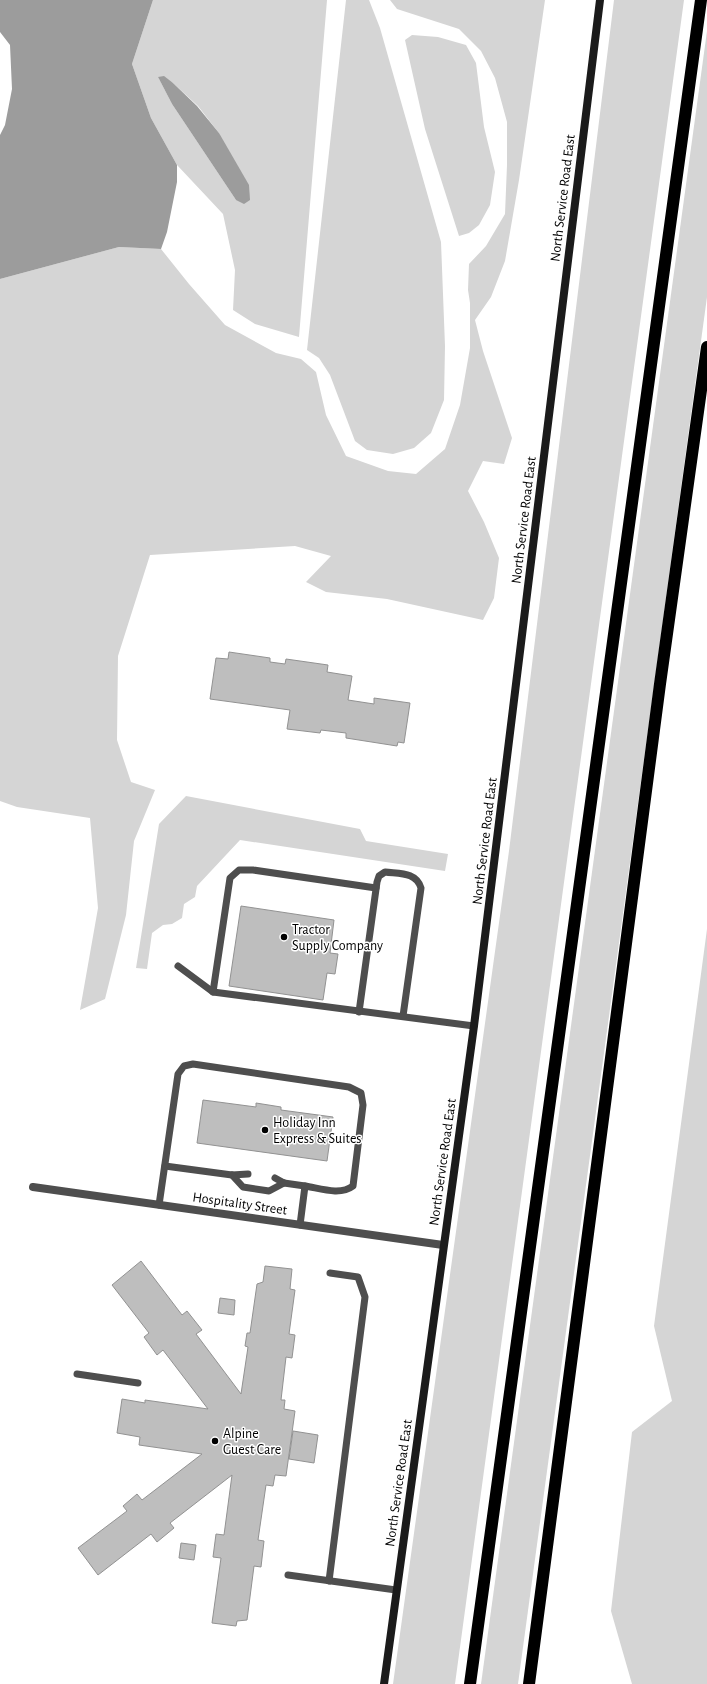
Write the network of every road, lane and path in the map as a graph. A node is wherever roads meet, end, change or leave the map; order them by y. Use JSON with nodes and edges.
{"nodes":[{"id":1,"x":600,"y":0,"type":"edge"},
{"id":2,"x":701,"y":0,"type":"edge"},
{"id":3,"x":707,"y":347,"type":"edge"},
{"id":4,"x":376,"y":888,"type":"junction"},
{"id":5,"x":178,"y":966,"type":"dead end"},
{"id":6,"x":213,"y":992,"type":"junction"},
{"id":7,"x":359,"y":1012,"type":"junction"},
{"id":8,"x":403,"y":1016,"type":"junction"},
{"id":9,"x":474,"y":1026,"type":"junction"},
{"id":10,"x":165,"y":1166,"type":"junction"},
{"id":11,"x":248,"y":1174,"type":"dead end"},
{"id":12,"x":232,"y":1175,"type":"junction"},
{"id":13,"x":275,"y":1178,"type":"dead end"},
{"id":14,"x":284,"y":1182,"type":"junction"},
{"id":15,"x":305,"y":1186,"type":"junction"},
{"id":16,"x":32,"y":1187,"type":"dead end"},
{"id":17,"x":159,"y":1205,"type":"junction"},
{"id":18,"x":300,"y":1225,"type":"junction"},
{"id":19,"x":444,"y":1246,"type":"junction"},
{"id":20,"x":330,"y":1273,"type":"dead end"},
{"id":21,"x":77,"y":1374,"type":"dead end"},
{"id":22,"x":138,"y":1383,"type":"dead end"},
{"id":23,"x":288,"y":1575,"type":"dead end"},
{"id":24,"x":329,"y":1581,"type":"junction"},
{"id":25,"x":396,"y":1590,"type":"junction"},
{"id":26,"x":384,"y":1684,"type":"edge"},
{"id":27,"x":470,"y":1684,"type":"edge"},
{"id":28,"x":529,"y":1684,"type":"edge"}],
"edges":[{"from":1,"to":9,"type":"street","name":"North Service Road East"},
{"from":2,"to":27,"type":"highway"},
{"from":3,"to":28,"type":"highway"},
{"from":4,"to":6,"type":"lane"},
{"from":4,"to":7,"type":"lane"},
{"from":4,"to":8,"type":"lane"},
{"from":5,"to":6,"type":"lane"},
{"from":6,"to":7,"type":"lane"},
{"from":7,"to":8,"type":"lane"},
{"from":8,"to":9,"type":"lane"},
{"from":9,"to":19,"type":"street","name":"North Service Road East"},
{"from":10,"to":12,"type":"lane"},
{"from":10,"to":15,"type":"lane"},
{"from":10,"to":17,"type":"lane"},
{"from":11,"to":12,"type":"lane"},
{"from":12,"to":14,"type":"lane"},
{"from":13,"to":14,"type":"lane"},
{"from":14,"to":15,"type":"lane"},
{"from":15,"to":18,"type":"lane"},
{"from":16,"to":17,"type":"street","name":"Hospitality Street"},
{"from":17,"to":18,"type":"street","name":"Hospitality Street"},
{"from":18,"to":19,"type":"street","name":"Hospitality Street"},
{"from":19,"to":25,"type":"street","name":"North Service Road East"},
{"from":20,"to":24,"type":"lane"},
{"from":21,"to":22,"type":"lane"},
{"from":23,"to":24,"type":"lane"},
{"from":24,"to":25,"type":"lane"},
{"from":25,"to":26,"type":"street","name":"North Service Road East"}]}
